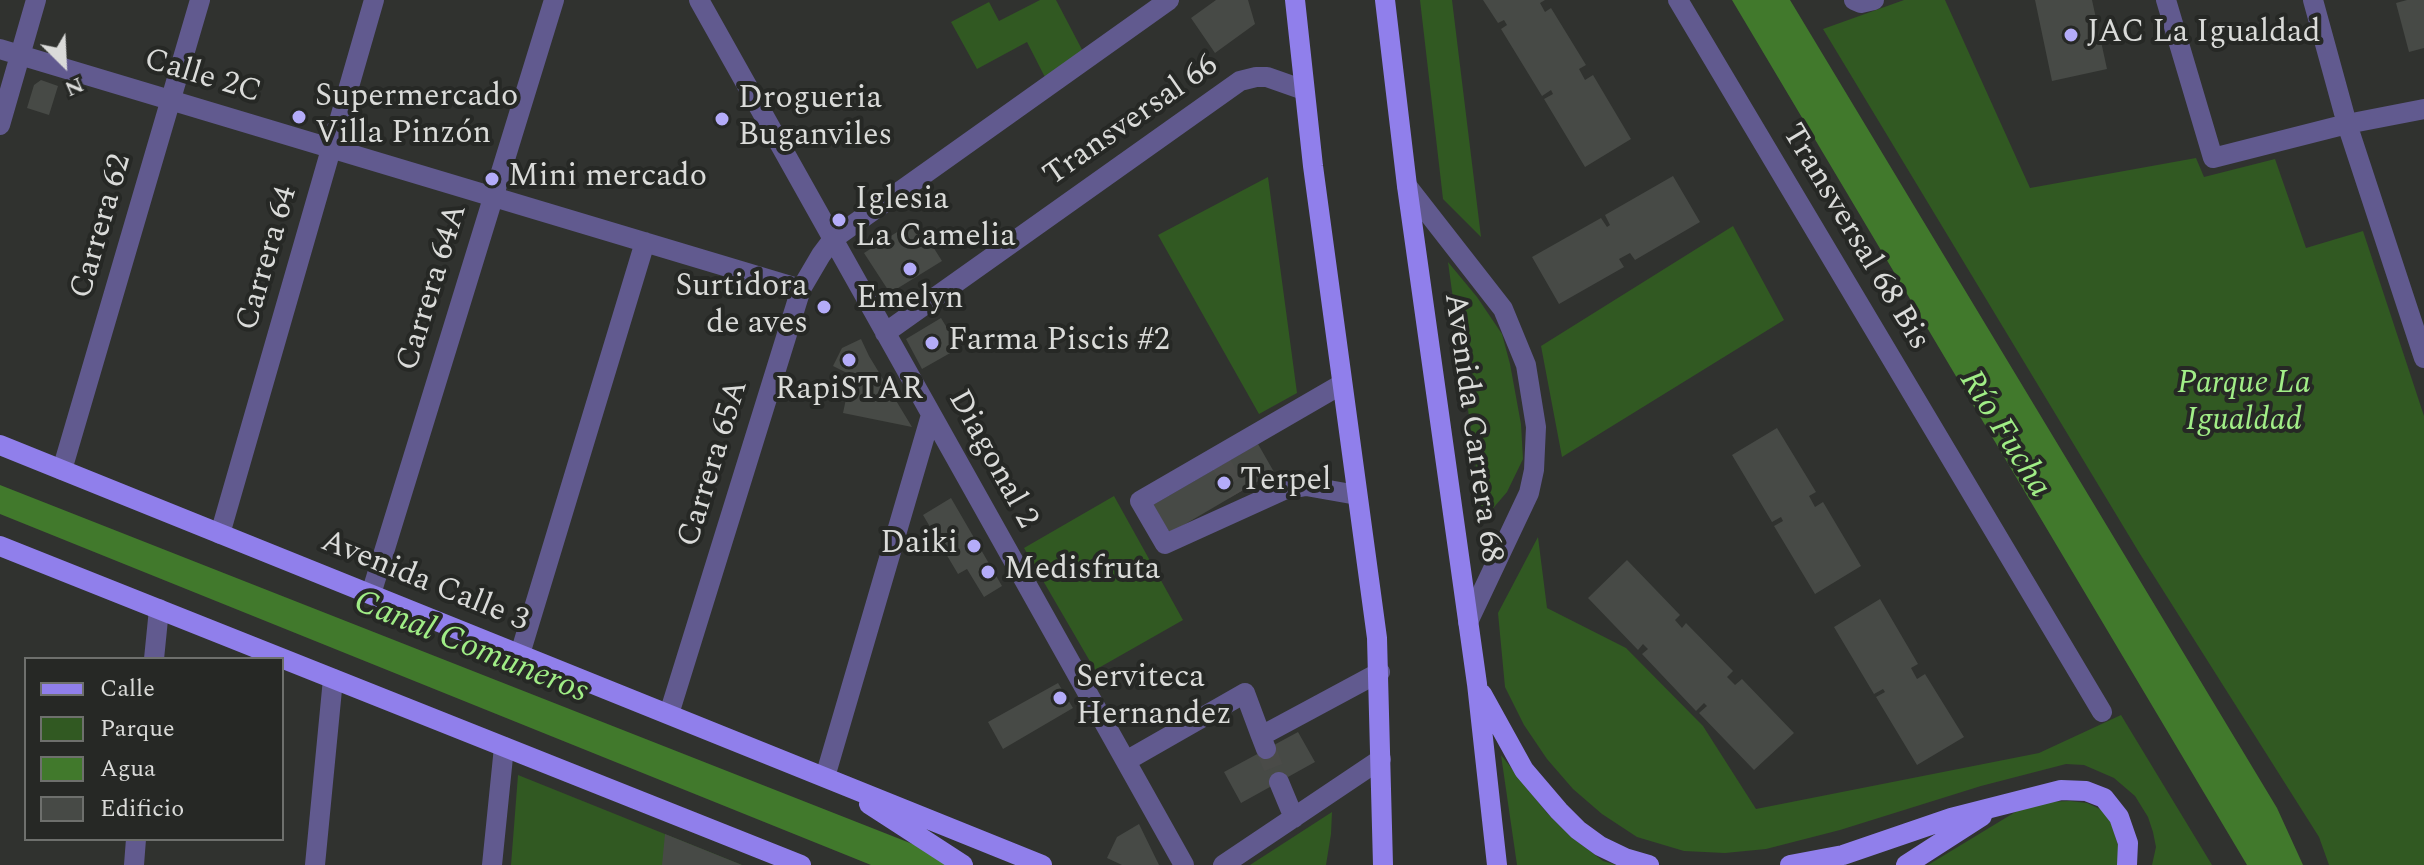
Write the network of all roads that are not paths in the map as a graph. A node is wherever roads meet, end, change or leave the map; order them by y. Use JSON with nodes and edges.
{"nodes":[{"id":1,"x":36,"y":0,"type":"edge"},
{"id":2,"x":200,"y":0,"type":"edge"},
{"id":3,"x":374,"y":0,"type":"edge"},
{"id":4,"x":554,"y":0,"type":"edge"},
{"id":5,"x":699,"y":0,"type":"edge"},
{"id":6,"x":1169,"y":0,"type":"edge"},
{"id":7,"x":1295,"y":0,"type":"edge"},
{"id":8,"x":1385,"y":0,"type":"edge"},
{"id":9,"x":1678,"y":0,"type":"edge"},
{"id":10,"x":1854,"y":0,"type":"edge"},
{"id":11,"x":1874,"y":0,"type":"edge"},
{"id":12,"x":2166,"y":0,"type":"edge"},
{"id":13,"x":2313,"y":0,"type":"edge"},
{"id":14,"x":10,"y":52,"type":"edge"},
{"id":15,"x":1304,"y":90,"type":"junction"},
{"id":16,"x":171,"y":100,"type":"junction"},
{"id":17,"x":2424,"y":109,"type":"edge"},
{"id":18,"x":2347,"y":124,"type":"junction"},
{"id":19,"x":0,"y":125,"type":"edge"},
{"id":20,"x":332,"y":148,"type":"junction"},
{"id":21,"x":1407,"y":186,"type":"junction"},
{"id":22,"x":493,"y":196,"type":"junction"},
{"id":23,"x":833,"y":239,"type":"junction"},
{"id":24,"x":645,"y":242,"type":"junction"},
{"id":25,"x":801,"y":289,"type":"junction"},
{"id":26,"x":885,"y":333,"type":"junction"},
{"id":27,"x":2424,"y":358,"type":"edge"},
{"id":28,"x":1342,"y":384,"type":"junction"},
{"id":29,"x":931,"y":415,"type":"junction"},
{"id":30,"x":0,"y":445,"type":"edge"},
{"id":31,"x":62,"y":470,"type":"junction"},
{"id":32,"x":1357,"y":495,"type":"junction"},
{"id":33,"x":220,"y":534,"type":"junction"},
{"id":34,"x":0,"y":546,"type":"edge"},
{"id":35,"x":371,"y":594,"type":"junction"},
{"id":36,"x":159,"y":609,"type":"junction"},
{"id":37,"x":1468,"y":622,"type":"junction"},
{"id":38,"x":520,"y":654,"type":"junction"},
{"id":39,"x":154,"y":657,"type":"edge"},
{"id":40,"x":278,"y":657,"type":"edge"},
{"id":41,"x":284,"y":659,"type":"edge"},
{"id":42,"x":1380,"y":672,"type":"junction"},
{"id":43,"x":333,"y":679,"type":"junction"},
{"id":44,"x":1477,"y":684,"type":"junction"},
{"id":45,"x":2102,"y":712,"type":"dead end"},
{"id":46,"x":669,"y":714,"type":"junction"},
{"id":47,"x":504,"y":747,"type":"junction"},
{"id":48,"x":1381,"y":759,"type":"junction"},
{"id":49,"x":1126,"y":761,"type":"junction"},
{"id":50,"x":825,"y":777,"type":"junction"},
{"id":51,"x":1279,"y":782,"type":"tunnel mouth"},
{"id":52,"x":2015,"y":800,"type":"junction"},
{"id":53,"x":1294,"y":818,"type":"junction"},
{"id":54,"x":136,"y":841,"type":"edge"},
{"id":55,"x":794,"y":862,"type":"edge"},
{"id":56,"x":134,"y":865,"type":"edge"},
{"id":57,"x":315,"y":865,"type":"edge"},
{"id":58,"x":492,"y":865,"type":"edge"},
{"id":59,"x":812,"y":865,"type":"edge"},
{"id":60,"x":963,"y":865,"type":"edge"},
{"id":61,"x":1042,"y":865,"type":"edge"},
{"id":62,"x":1184,"y":865,"type":"edge"},
{"id":63,"x":1223,"y":865,"type":"edge"},
{"id":64,"x":1383,"y":865,"type":"edge"},
{"id":65,"x":1497,"y":865,"type":"edge"},
{"id":66,"x":1649,"y":865,"type":"edge"},
{"id":67,"x":1790,"y":865,"type":"edge"},
{"id":68,"x":1906,"y":865,"type":"edge"},
{"id":69,"x":2127,"y":865,"type":"edge"}],
"edges":[{"from":1,"to":14,"type":"street"},
{"from":2,"to":16,"type":"street","name":"Carrera 62"},
{"from":3,"to":20,"type":"street","name":"Carrera 64"},
{"from":4,"to":22,"type":"street","name":"Carrera 64A"},
{"from":5,"to":23,"type":"street","name":"Diagonal 2"},
{"from":6,"to":23,"type":"street","name":"Carrera 65A"},
{"from":7,"to":15,"type":"main road"},
{"from":8,"to":21,"type":"main road","name":"Avenida Carrera 68"},
{"from":9,"to":45,"type":"street","name":"Transversal 68 Bis"},
{"from":10,"to":11,"type":"street"},
{"from":12,"to":18,"type":"street"},
{"from":13,"to":18,"type":"street"},
{"from":14,"to":16,"type":"street","name":"Calle 2C"},
{"from":14,"to":19,"type":"street"},
{"from":15,"to":26,"type":"street","name":"Transversal 66"},
{"from":15,"to":28,"type":"main road"},
{"from":16,"to":20,"type":"street","name":"Calle 2C"},
{"from":16,"to":31,"type":"street","name":"Carrera 62"},
{"from":17,"to":18,"type":"street"},
{"from":18,"to":27,"type":"street"},
{"from":20,"to":22,"type":"street","name":"Calle 2C"},
{"from":20,"to":33,"type":"street","name":"Carrera 64"},
{"from":21,"to":37,"type":"main road","name":"Avenida Carrera 68"},
{"from":21,"to":37,"type":"street"},
{"from":22,"to":24,"type":"street","name":"Calle 2C"},
{"from":22,"to":35,"type":"street","name":"Carrera 64A"},
{"from":23,"to":25,"type":"street","name":"Carrera 65A"},
{"from":23,"to":26,"type":"street","name":"Diagonal 2"},
{"from":24,"to":25,"type":"street","name":"Calle 2C"},
{"from":24,"to":38,"type":"street"},
{"from":25,"to":46,"type":"street","name":"Carrera 65A"},
{"from":26,"to":29,"type":"street","name":"Diagonal 2"},
{"from":28,"to":32,"type":"main road"},
{"from":28,"to":32,"type":"street"},
{"from":29,"to":49,"type":"street","name":"Diagonal 2"},
{"from":29,"to":50,"type":"street"},
{"from":30,"to":31,"type":"main road","name":"Avenida Calle 3"},
{"from":31,"to":33,"type":"main road","name":"Avenida Calle 3"},
{"from":32,"to":42,"type":"main road"},
{"from":33,"to":35,"type":"main road","name":"Avenida Calle 3"},
{"from":34,"to":36,"type":"main road"},
{"from":35,"to":38,"type":"main road","name":"Avenida Calle 3"},
{"from":36,"to":39,"type":"street"},
{"from":36,"to":40,"type":"main road"},
{"from":37,"to":44,"type":"main road","name":"Avenida Carrera 68"},
{"from":38,"to":46,"type":"main road","name":"Avenida Calle 3"},
{"from":41,"to":43,"type":"main road"},
{"from":42,"to":48,"type":"main road"},
{"from":42,"to":49,"type":"street"},
{"from":43,"to":47,"type":"main road"},
{"from":43,"to":57,"type":"street"},
{"from":44,"to":65,"type":"main road","name":"Avenida Carrera 68"},
{"from":44,"to":66,"type":"main road"},
{"from":46,"to":50,"type":"main road","name":"Avenida Calle 3"},
{"from":47,"to":55,"type":"main road"},
{"from":47,"to":58,"type":"street"},
{"from":48,"to":53,"type":"street"},
{"from":48,"to":64,"type":"main road"},
{"from":49,"to":62,"type":"street","name":"Diagonal 2"},
{"from":50,"to":60,"type":"main road","name":"Avenida Calle 3"},
{"from":50,"to":61,"type":"main road","name":"Avenida Calle 3"},
{"from":51,"to":53,"type":"street"},
{"from":52,"to":67,"type":"main road"},
{"from":52,"to":68,"type":"main road"},
{"from":52,"to":69,"type":"main road"},
{"from":53,"to":63,"type":"street"},
{"from":54,"to":56,"type":"street"},
{"from":55,"to":59,"type":"main road"}]}
